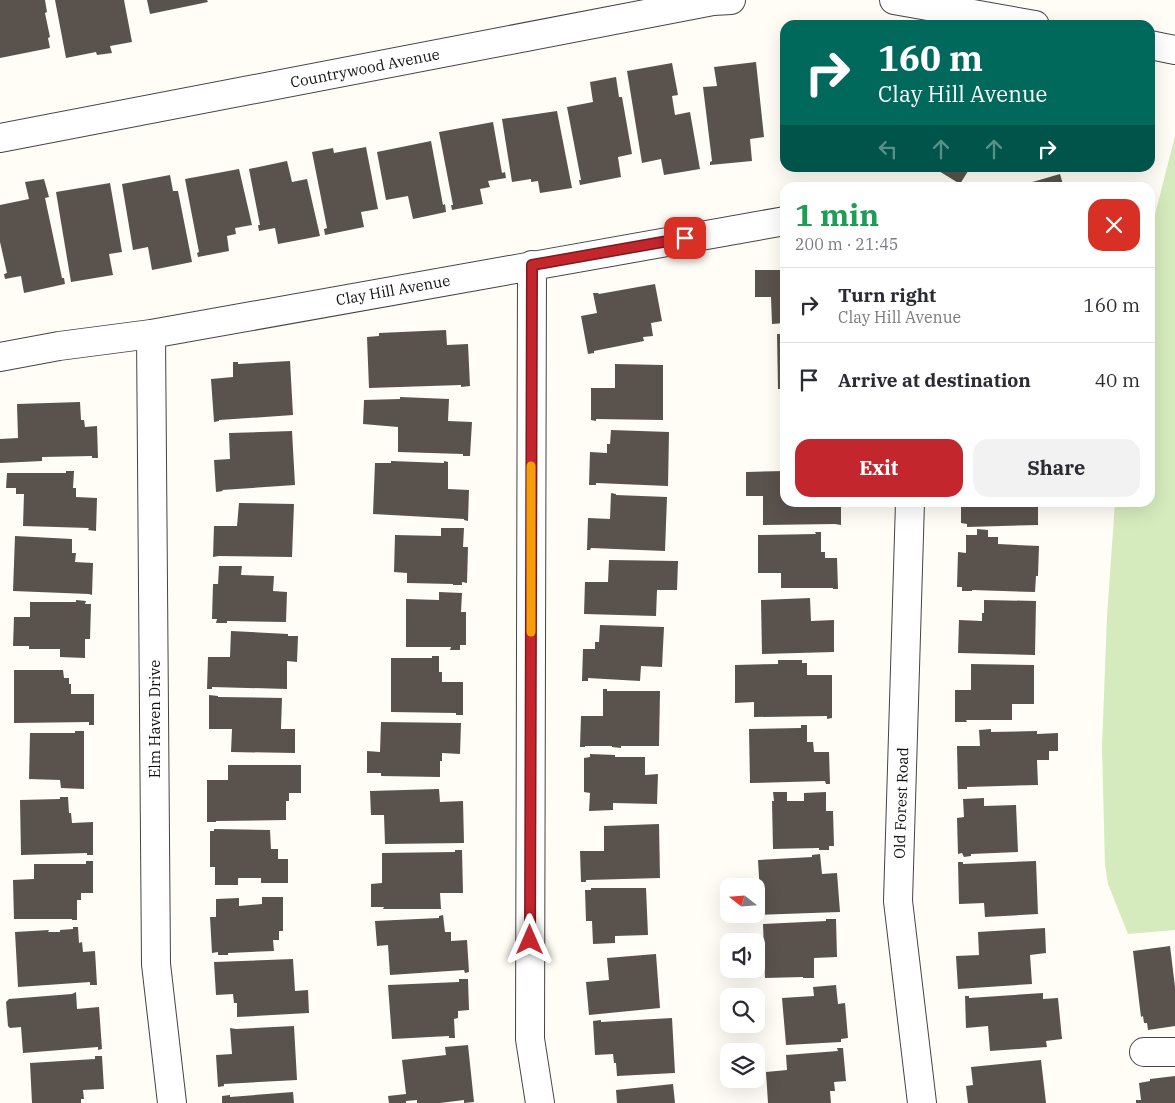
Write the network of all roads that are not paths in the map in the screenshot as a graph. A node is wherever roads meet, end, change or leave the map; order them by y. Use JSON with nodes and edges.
{"nodes":[{"id":1,"x":731,"y":0,"type":"edge"},
{"id":2,"x":894,"y":0,"type":"edge"},
{"id":3,"x":1007,"y":20,"type":"edge"},
{"id":4,"x":1155,"y":46,"type":"edge"},
{"id":5,"x":1175,"y":50,"type":"edge"},
{"id":6,"x":0,"y":138,"type":"edge"},
{"id":7,"x":780,"y":222,"type":"edge"},
{"id":8,"x":532,"y":265,"type":"junction"},
{"id":9,"x":152,"y":334,"type":"junction"},
{"id":10,"x":0,"y":356,"type":"edge"},
{"id":11,"x":910,"y":507,"type":"edge"},
{"id":12,"x":1144,"y":1052,"type":"dead end"},
{"id":13,"x":1175,"y":1052,"type":"edge"},
{"id":14,"x":172,"y":1103,"type":"edge"},
{"id":15,"x":540,"y":1103,"type":"edge"},
{"id":16,"x":922,"y":1103,"type":"edge"}],
"edges":[{"from":1,"to":6,"type":"street","name":"Countrywood Avenue"},
{"from":2,"to":3,"type":"street"},
{"from":4,"to":5,"type":"street"},
{"from":7,"to":8,"type":"street","name":"Clay Hill Avenue"},
{"from":8,"to":9,"type":"street","name":"Clay Hill Avenue"},
{"from":8,"to":15,"type":"street"},
{"from":9,"to":10,"type":"street","name":"Clay Hill Avenue"},
{"from":9,"to":14,"type":"street","name":"Elm Haven Drive"},
{"from":11,"to":16,"type":"street","name":"Old Forest Road"},
{"from":12,"to":13,"type":"street"}]}
